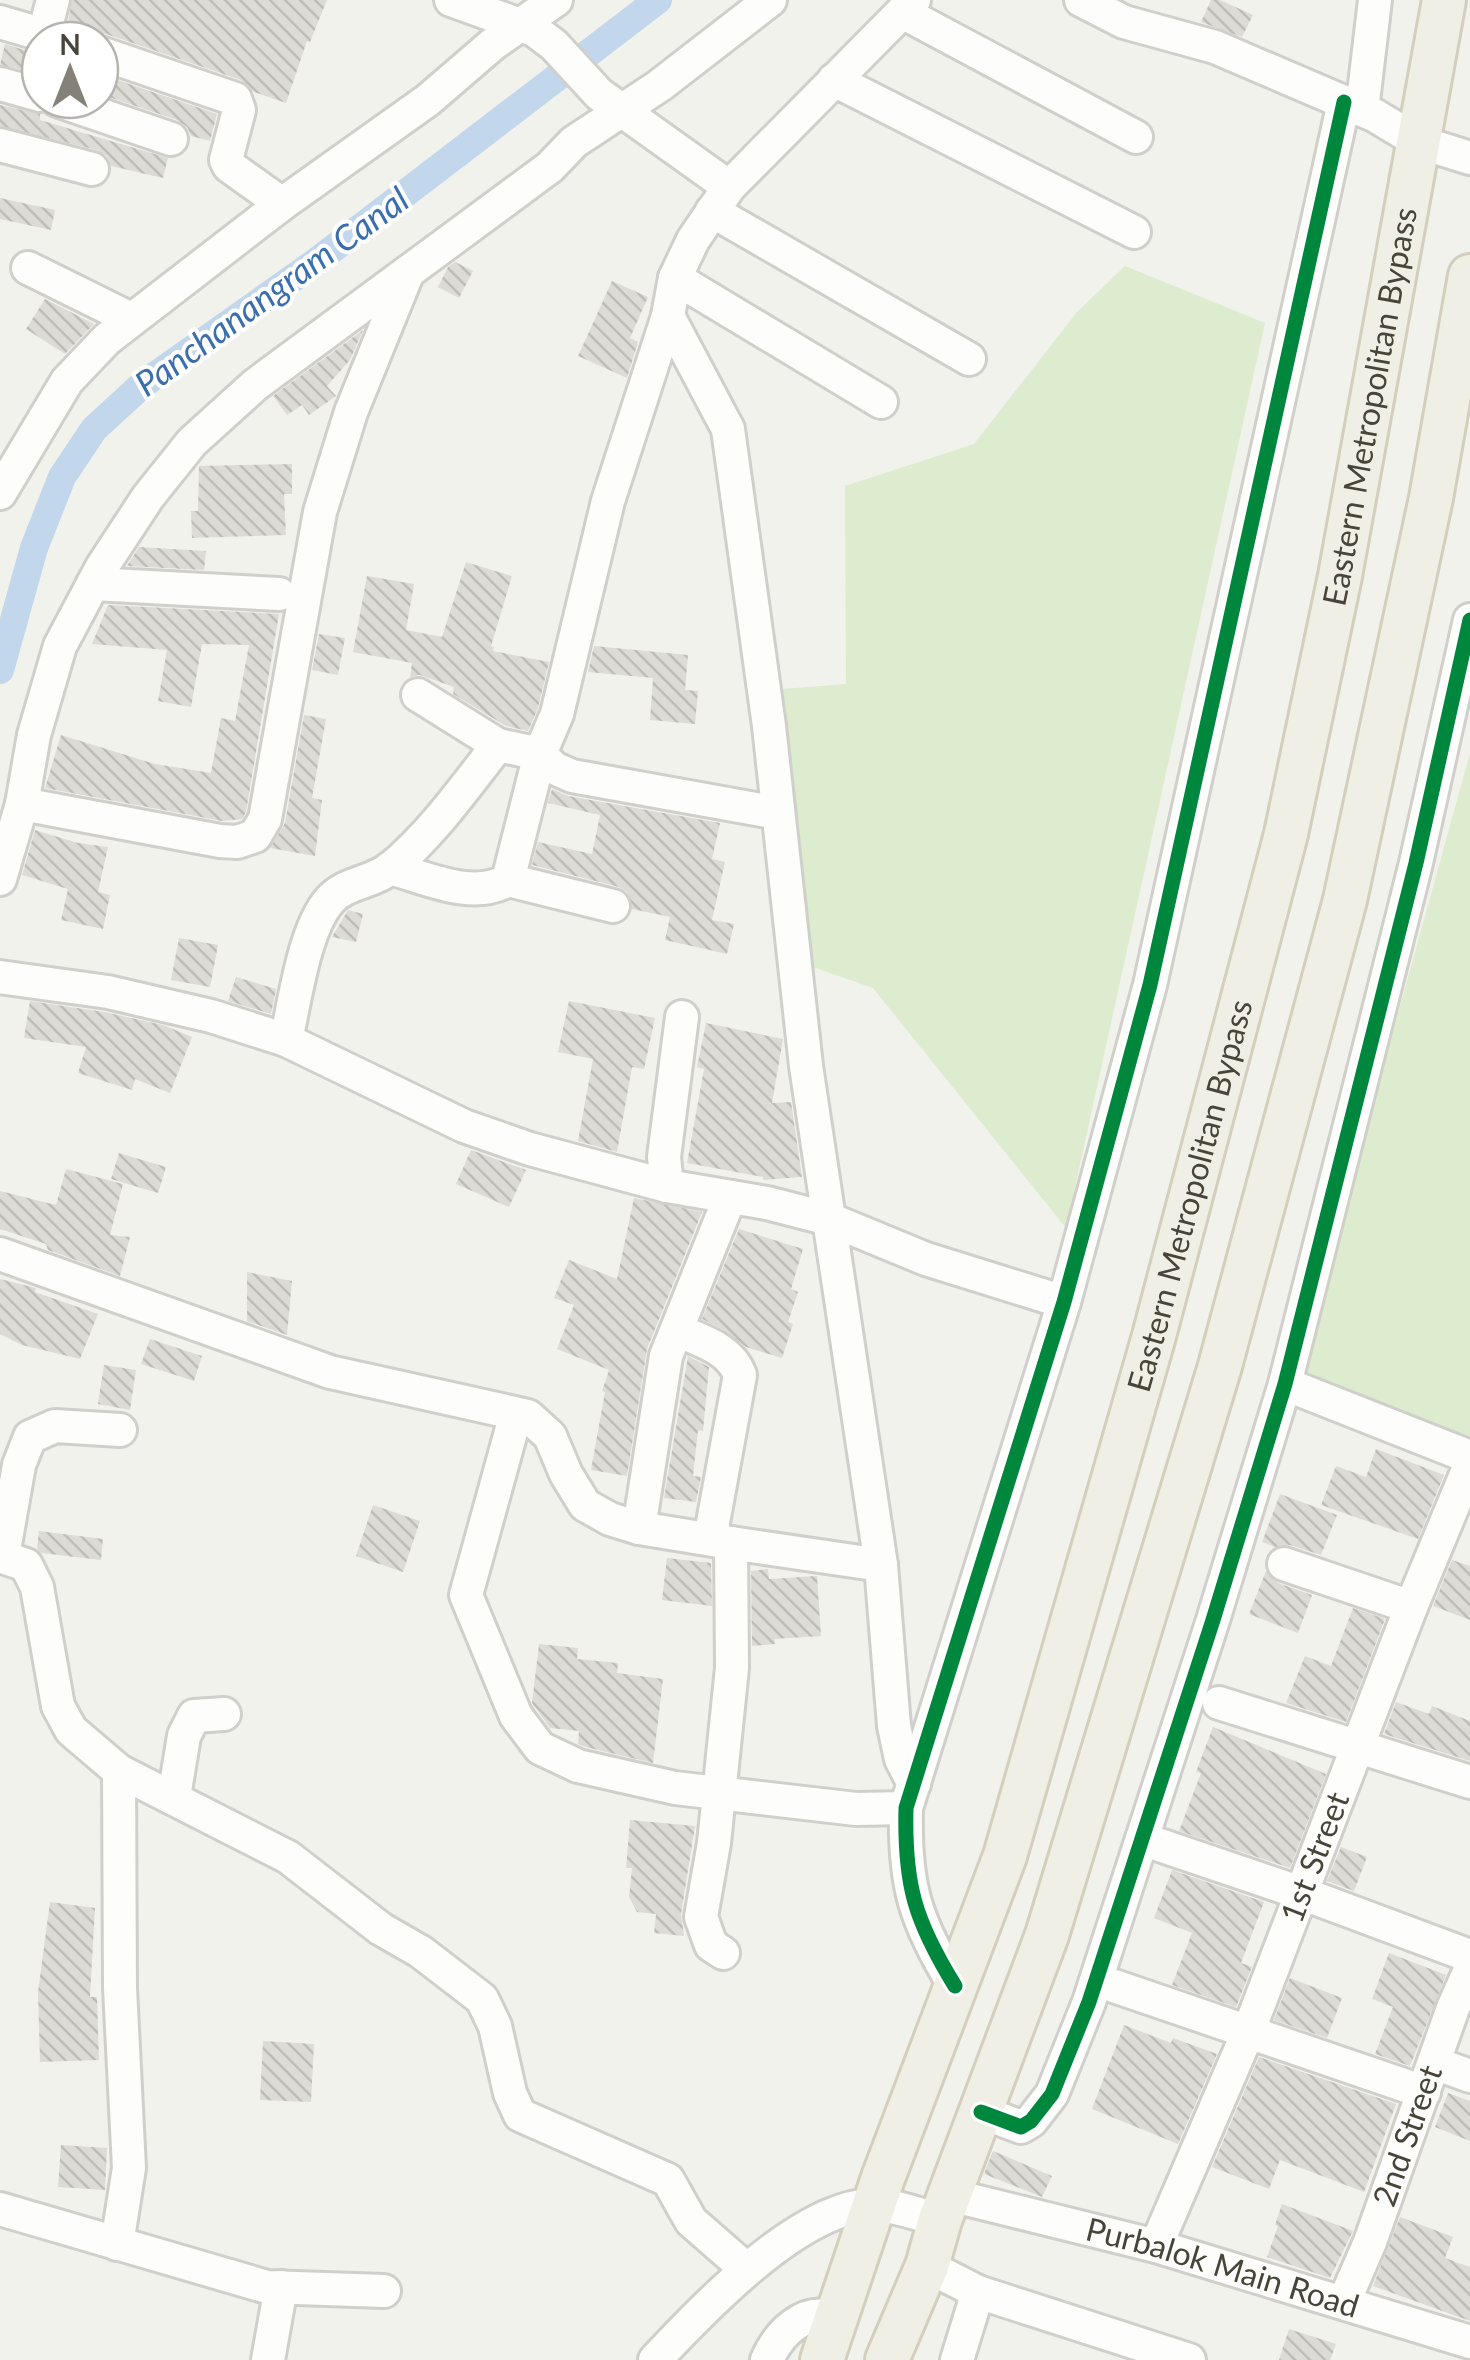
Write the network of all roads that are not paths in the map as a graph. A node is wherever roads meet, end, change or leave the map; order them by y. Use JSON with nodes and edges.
{"nodes":[{"id":1,"x":450,"y":0,"type":"edge"},
{"id":2,"x":556,"y":0,"type":"edge"},
{"id":3,"x":770,"y":0,"type":"edge"},
{"id":4,"x":1082,"y":0,"type":"edge"},
{"id":5,"x":1375,"y":0,"type":"edge"},
{"id":6,"x":1444,"y":0,"type":"edge"},
{"id":7,"x":908,"y":6,"type":"edge"},
{"id":8,"x":520,"y":25,"type":"junction"},
{"id":9,"x":120,"y":60,"type":"edge"},
{"id":10,"x":834,"y":80,"type":"junction"},
{"id":11,"x":610,"y":102,"type":"junction"},
{"id":12,"x":1353,"y":106,"type":"junction"},
{"id":13,"x":115,"y":120,"type":"edge"},
{"id":14,"x":1136,"y":137,"type":"dead end"},
{"id":15,"x":171,"y":139,"type":"dead end"},
{"id":16,"x":1419,"y":142,"type":"junction"},
{"id":17,"x":0,"y":145,"type":"edge"},
{"id":18,"x":1470,"y":158,"type":"edge"},
{"id":19,"x":92,"y":169,"type":"dead end"},
{"id":20,"x":720,"y":199,"type":"junction"},
{"id":21,"x":282,"y":204,"type":"junction"},
{"id":22,"x":1134,"y":232,"type":"dead end"},
{"id":23,"x":28,"y":268,"type":"dead end"},
{"id":24,"x":408,"y":271,"type":"junction"},
{"id":25,"x":1470,"y":276,"type":"edge"},
{"id":26,"x":675,"y":278,"type":"junction"},
{"id":27,"x":668,"y":316,"type":"junction"},
{"id":28,"x":130,"y":319,"type":"junction"},
{"id":29,"x":969,"y":359,"type":"dead end"},
{"id":30,"x":880,"y":402,"type":"dead end"},
{"id":31,"x":0,"y":492,"type":"edge"},
{"id":32,"x":93,"y":584,"type":"junction"},
{"id":33,"x":279,"y":594,"type":"dead end"},
{"id":34,"x":1470,"y":620,"type":"edge"},
{"id":35,"x":418,"y":695,"type":"dead end"},
{"id":36,"x":498,"y":745,"type":"junction"},
{"id":37,"x":540,"y":754,"type":"junction"},
{"id":38,"x":22,"y":804,"type":"junction"},
{"id":39,"x":778,"y":813,"type":"junction"},
{"id":40,"x":390,"y":868,"type":"junction"},
{"id":41,"x":0,"y":879,"type":"edge"},
{"id":42,"x":508,"y":880,"type":"junction"},
{"id":43,"x":614,"y":906,"type":"dead end"},
{"id":44,"x":0,"y":977,"type":"edge"},
{"id":45,"x":682,"y":1017,"type":"dead end"},
{"id":46,"x":286,"y":1040,"type":"junction"},
{"id":47,"x":667,"y":1186,"type":"junction"},
{"id":48,"x":730,"y":1197,"type":"junction"},
{"id":49,"x":829,"y":1219,"type":"junction"},
{"id":50,"x":0,"y":1254,"type":"edge"},
{"id":51,"x":1064,"y":1302,"type":"junction"},
{"id":52,"x":677,"y":1330,"type":"junction"},
{"id":53,"x":1285,"y":1384,"type":"junction"},
{"id":54,"x":516,"y":1414,"type":"junction"},
{"id":55,"x":120,"y":1430,"type":"dead end"},
{"id":56,"x":1470,"y":1457,"type":"edge"},
{"id":57,"x":1470,"y":1465,"type":"edge"},
{"id":58,"x":639,"y":1528,"type":"junction"},
{"id":59,"x":721,"y":1541,"type":"junction"},
{"id":60,"x":2,"y":1556,"type":"edge"},
{"id":61,"x":1284,"y":1564,"type":"dead end"},
{"id":62,"x":882,"y":1565,"type":"junction"},
{"id":63,"x":1411,"y":1607,"type":"junction"},
{"id":64,"x":1219,"y":1703,"type":"dead end"},
{"id":65,"x":224,"y":1714,"type":"dead end"},
{"id":66,"x":1359,"y":1745,"type":"junction"},
{"id":67,"x":118,"y":1771,"type":"junction"},
{"id":68,"x":1470,"y":1782,"type":"edge"},
{"id":69,"x":718,"y":1794,"type":"junction"},
{"id":70,"x":910,"y":1796,"type":"junction"},
{"id":71,"x":174,"y":1797,"type":"junction"},
{"id":72,"x":1142,"y":1839,"type":"junction"},
{"id":73,"x":1301,"y":1892,"type":"junction"},
{"id":74,"x":723,"y":1953,"type":"dead end"},
{"id":75,"x":1470,"y":1956,"type":"edge"},
{"id":76,"x":1470,"y":1970,"type":"edge"},
{"id":77,"x":955,"y":1986,"type":"junction"},
{"id":78,"x":1114,"y":1986,"type":"dead end"},
{"id":79,"x":1250,"y":2030,"type":"junction"},
{"id":80,"x":1470,"y":2076,"type":"edge"},
{"id":81,"x":1429,"y":2078,"type":"junction"},
{"id":82,"x":981,"y":2112,"type":"junction"},
{"id":83,"x":874,"y":2204,"type":"junction"},
{"id":84,"x":955,"y":2206,"type":"junction"},
{"id":85,"x":0,"y":2210,"type":"edge"},
{"id":86,"x":117,"y":2244,"type":"junction"},
{"id":87,"x":1156,"y":2246,"type":"junction"},
{"id":88,"x":927,"y":2266,"type":"junction"},
{"id":89,"x":746,"y":2270,"type":"junction"},
{"id":90,"x":281,"y":2288,"type":"junction"},
{"id":91,"x":384,"y":2291,"type":"dead end"},
{"id":92,"x":978,"y":2292,"type":"junction"},
{"id":93,"x":1344,"y":2302,"type":"junction"},
{"id":94,"x":836,"y":2319,"type":"junction"},
{"id":95,"x":1470,"y":2342,"type":"edge"},
{"id":96,"x":268,"y":2360,"type":"edge"},
{"id":97,"x":655,"y":2360,"type":"edge"},
{"id":98,"x":767,"y":2360,"type":"edge"},
{"id":99,"x":822,"y":2360,"type":"edge"},
{"id":100,"x":887,"y":2360,"type":"edge"},
{"id":101,"x":958,"y":2360,"type":"edge"},
{"id":102,"x":1189,"y":2360,"type":"edge"}],
"edges":[{"from":1,"to":8,"type":"street"},
{"from":2,"to":8,"type":"street"},
{"from":3,"to":11,"type":"street"},
{"from":4,"to":12,"type":"street"},
{"from":5,"to":12,"type":"street"},
{"from":6,"to":16,"type":"main road","name":"Eastern Metropolitan Bypass"},
{"from":7,"to":10,"type":"street"},
{"from":7,"to":14,"type":"street"},
{"from":8,"to":11,"type":"street"},
{"from":8,"to":21,"type":"street"},
{"from":9,"to":21,"type":"street"},
{"from":10,"to":20,"type":"street"},
{"from":10,"to":22,"type":"street"},
{"from":11,"to":20,"type":"street"},
{"from":11,"to":24,"type":"street"},
{"from":12,"to":16,"type":"street"},
{"from":12,"to":51,"type":"street"},
{"from":13,"to":15,"type":"street"},
{"from":16,"to":18,"type":"street"},
{"from":16,"to":77,"type":"main road","name":"Eastern Metropolitan Bypass"},
{"from":17,"to":19,"type":"street"},
{"from":20,"to":26,"type":"street"},
{"from":20,"to":29,"type":"street"},
{"from":21,"to":28,"type":"street"},
{"from":23,"to":28,"type":"street"},
{"from":24,"to":32,"type":"street"},
{"from":24,"to":38,"type":"street"},
{"from":25,"to":82,"type":"main road"},
{"from":26,"to":27,"type":"street"},
{"from":26,"to":30,"type":"street"},
{"from":27,"to":37,"type":"street"},
{"from":27,"to":39,"type":"street"},
{"from":28,"to":31,"type":"street"},
{"from":32,"to":33,"type":"street"},
{"from":32,"to":38,"type":"street"},
{"from":34,"to":53,"type":"street"},
{"from":35,"to":36,"type":"street"},
{"from":36,"to":37,"type":"street"},
{"from":36,"to":40,"type":"street"},
{"from":37,"to":39,"type":"street"},
{"from":37,"to":42,"type":"street"},
{"from":38,"to":41,"type":"street"},
{"from":39,"to":49,"type":"street"},
{"from":40,"to":42,"type":"street"},
{"from":40,"to":46,"type":"street"},
{"from":42,"to":43,"type":"street"},
{"from":44,"to":46,"type":"street"},
{"from":45,"to":47,"type":"street"},
{"from":46,"to":47,"type":"street"},
{"from":47,"to":48,"type":"street"},
{"from":48,"to":49,"type":"street"},
{"from":48,"to":52,"type":"street"},
{"from":49,"to":51,"type":"street"},
{"from":49,"to":62,"type":"street"},
{"from":50,"to":54,"type":"street"},
{"from":51,"to":70,"type":"street"},
{"from":52,"to":58,"type":"street"},
{"from":52,"to":59,"type":"street"},
{"from":53,"to":56,"type":"street"},
{"from":53,"to":72,"type":"street"},
{"from":54,"to":58,"type":"street"},
{"from":54,"to":69,"type":"street"},
{"from":55,"to":60,"type":"street"},
{"from":57,"to":63,"type":"street","name":"1st Street"},
{"from":58,"to":59,"type":"street"},
{"from":59,"to":62,"type":"street"},
{"from":59,"to":69,"type":"street"},
{"from":60,"to":67,"type":"street"},
{"from":61,"to":63,"type":"street"},
{"from":62,"to":70,"type":"street"},
{"from":63,"to":66,"type":"street","name":"1st Street"},
{"from":64,"to":66,"type":"street"},
{"from":65,"to":71,"type":"street"},
{"from":66,"to":68,"type":"street"},
{"from":66,"to":73,"type":"street","name":"1st Street"},
{"from":67,"to":71,"type":"street"},
{"from":67,"to":86,"type":"street"},
{"from":69,"to":70,"type":"street"},
{"from":69,"to":74,"type":"street"},
{"from":70,"to":77,"type":"street"},
{"from":71,"to":89,"type":"street"},
{"from":72,"to":73,"type":"street"},
{"from":72,"to":82,"type":"street"},
{"from":73,"to":75,"type":"street"},
{"from":73,"to":79,"type":"street","name":"1st Street"},
{"from":76,"to":81,"type":"street","name":"2nd Street"},
{"from":77,"to":83,"type":"main road","name":"Eastern Metropolitan Bypass"},
{"from":78,"to":79,"type":"street"},
{"from":79,"to":81,"type":"street"},
{"from":79,"to":87,"type":"street","name":"1st Street"},
{"from":80,"to":81,"type":"street"},
{"from":81,"to":93,"type":"street","name":"2nd Street"},
{"from":82,"to":84,"type":"main road"},
{"from":83,"to":84,"type":"street","name":"Purbalok Main Road"},
{"from":83,"to":89,"type":"street"},
{"from":83,"to":94,"type":"main road","name":"Eastern Metropolitan Bypass"},
{"from":84,"to":87,"type":"street","name":"Purbalok Main Road"},
{"from":84,"to":88,"type":"main road"},
{"from":85,"to":86,"type":"street"},
{"from":86,"to":90,"type":"street"},
{"from":87,"to":93,"type":"street","name":"Purbalok Main Road"},
{"from":88,"to":92,"type":"street"},
{"from":88,"to":100,"type":"main road"},
{"from":89,"to":97,"type":"street"},
{"from":90,"to":91,"type":"street"},
{"from":90,"to":96,"type":"street"},
{"from":92,"to":101,"type":"street"},
{"from":92,"to":102,"type":"street"},
{"from":93,"to":95,"type":"street","name":"Purbalok Main Road"},
{"from":94,"to":98,"type":"street"},
{"from":94,"to":99,"type":"main road","name":"Eastern Metropolitan Bypass"}]}
